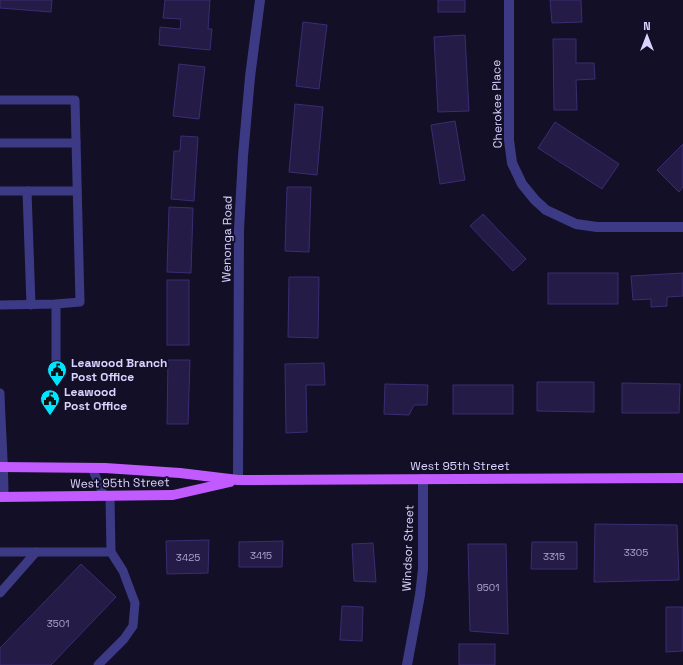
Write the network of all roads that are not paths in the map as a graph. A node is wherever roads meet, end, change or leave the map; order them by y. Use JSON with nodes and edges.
{"nodes":[{"id":1,"x":260,"y":0,"type":"edge"},
{"id":2,"x":509,"y":0,"type":"edge"},
{"id":3,"x":0,"y":100,"type":"edge"},
{"id":4,"x":0,"y":143,"type":"edge"},
{"id":5,"x":76,"y":143,"type":"junction"},
{"id":6,"x":0,"y":191,"type":"edge"},
{"id":7,"x":27,"y":191,"type":"junction"},
{"id":8,"x":77,"y":191,"type":"junction"},
{"id":9,"x":683,"y":227,"type":"edge"},
{"id":10,"x":56,"y":304,"type":"junction"},
{"id":11,"x":0,"y":305,"type":"edge"},
{"id":12,"x":31,"y":305,"type":"junction"},
{"id":13,"x":56,"y":361,"type":"dead end"},
{"id":14,"x":0,"y":394,"type":"edge"},
{"id":15,"x":0,"y":419,"type":"edge"},
{"id":16,"x":2,"y":467,"type":"edge"},
{"id":17,"x":92,"y":468,"type":"junction"},
{"id":18,"x":683,"y":478,"type":"edge"},
{"id":19,"x":423,"y":479,"type":"junction"},
{"id":20,"x":238,"y":480,"type":"junction"},
{"id":21,"x":107,"y":496,"type":"junction"},
{"id":22,"x":2,"y":497,"type":"edge"},
{"id":23,"x":0,"y":552,"type":"edge"},
{"id":24,"x":36,"y":552,"type":"junction"},
{"id":25,"x":111,"y":552,"type":"junction"},
{"id":26,"x":0,"y":593,"type":"edge"},
{"id":27,"x":98,"y":665,"type":"edge"},
{"id":28,"x":407,"y":665,"type":"edge"}],
"edges":[{"from":1,"to":20,"type":"street","name":"Wenonga Road"},
{"from":2,"to":9,"type":"street","name":"Cherokee Place"},
{"from":3,"to":5,"type":"lane"},
{"from":4,"to":5,"type":"lane"},
{"from":5,"to":8,"type":"lane"},
{"from":6,"to":7,"type":"lane"},
{"from":7,"to":8,"type":"lane"},
{"from":7,"to":12,"type":"lane"},
{"from":8,"to":10,"type":"lane"},
{"from":10,"to":12,"type":"lane"},
{"from":10,"to":13,"type":"lane"},
{"from":11,"to":12,"type":"lane"},
{"from":14,"to":15,"type":"lane"},
{"from":15,"to":16,"type":"lane"},
{"from":16,"to":17,"type":"main road","name":"West 95th Street"},
{"from":16,"to":22,"type":"lane"},
{"from":17,"to":20,"type":"main road","name":"West 95th Street"},
{"from":17,"to":21,"type":"lane"},
{"from":18,"to":19,"type":"main road","name":"West 95th Street"},
{"from":19,"to":20,"type":"main road","name":"West 95th Street"},
{"from":19,"to":28,"type":"street","name":"Windsor Street"},
{"from":20,"to":21,"type":"main road","name":"West 95th Street"},
{"from":21,"to":22,"type":"main road","name":"West 95th Street"},
{"from":21,"to":25,"type":"lane"},
{"from":23,"to":24,"type":"lane"},
{"from":24,"to":25,"type":"lane"},
{"from":24,"to":26,"type":"lane"},
{"from":25,"to":27,"type":"lane"}]}
